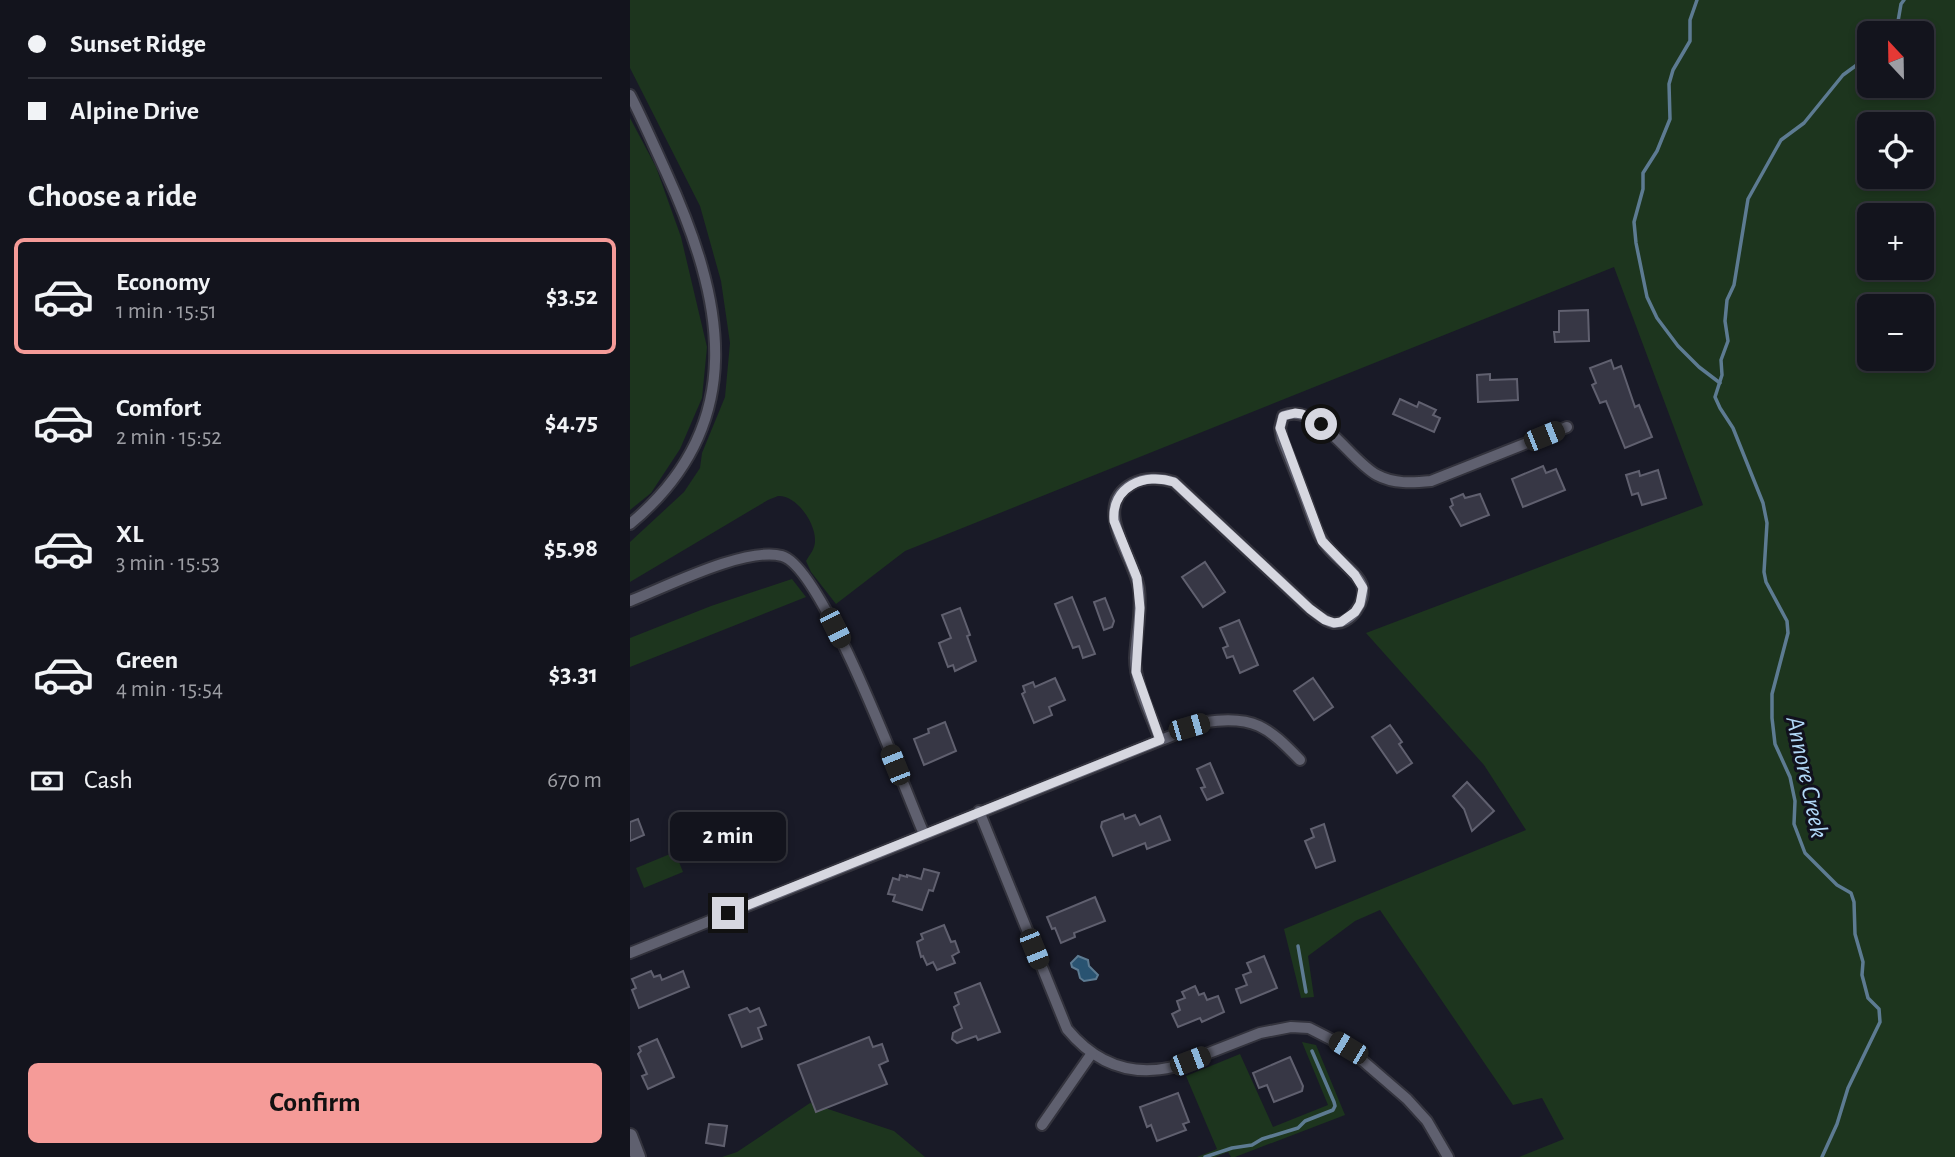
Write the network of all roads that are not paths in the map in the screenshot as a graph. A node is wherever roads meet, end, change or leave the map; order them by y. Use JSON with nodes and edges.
{"nodes":[{"id":1,"x":630,"y":95,"type":"edge"},
{"id":2,"x":1567,"y":428,"type":"dead end"},
{"id":3,"x":630,"y":524,"type":"edge"},
{"id":4,"x":630,"y":601,"type":"edge"},
{"id":5,"x":1160,"y":740,"type":"junction"},
{"id":6,"x":1300,"y":760,"type":"dead end"},
{"id":7,"x":979,"y":811,"type":"junction"},
{"id":8,"x":924,"y":834,"type":"junction"},
{"id":9,"x":630,"y":953,"type":"edge"},
{"id":10,"x":1091,"y":1053,"type":"junction"},
{"id":11,"x":1042,"y":1125,"type":"dead end"},
{"id":12,"x":630,"y":1136,"type":"edge"},
{"id":13,"x":638,"y":1157,"type":"edge"},
{"id":14,"x":1448,"y":1157,"type":"edge"}],
"edges":[{"from":1,"to":3,"type":"street"},
{"from":2,"to":5,"type":"street"},
{"from":4,"to":8,"type":"street"},
{"from":5,"to":6,"type":"street"},
{"from":5,"to":7,"type":"street"},
{"from":7,"to":8,"type":"street"},
{"from":7,"to":10,"type":"street"},
{"from":8,"to":9,"type":"street"},
{"from":10,"to":11,"type":"street"},
{"from":10,"to":14,"type":"street"},
{"from":12,"to":13,"type":"street"}]}
